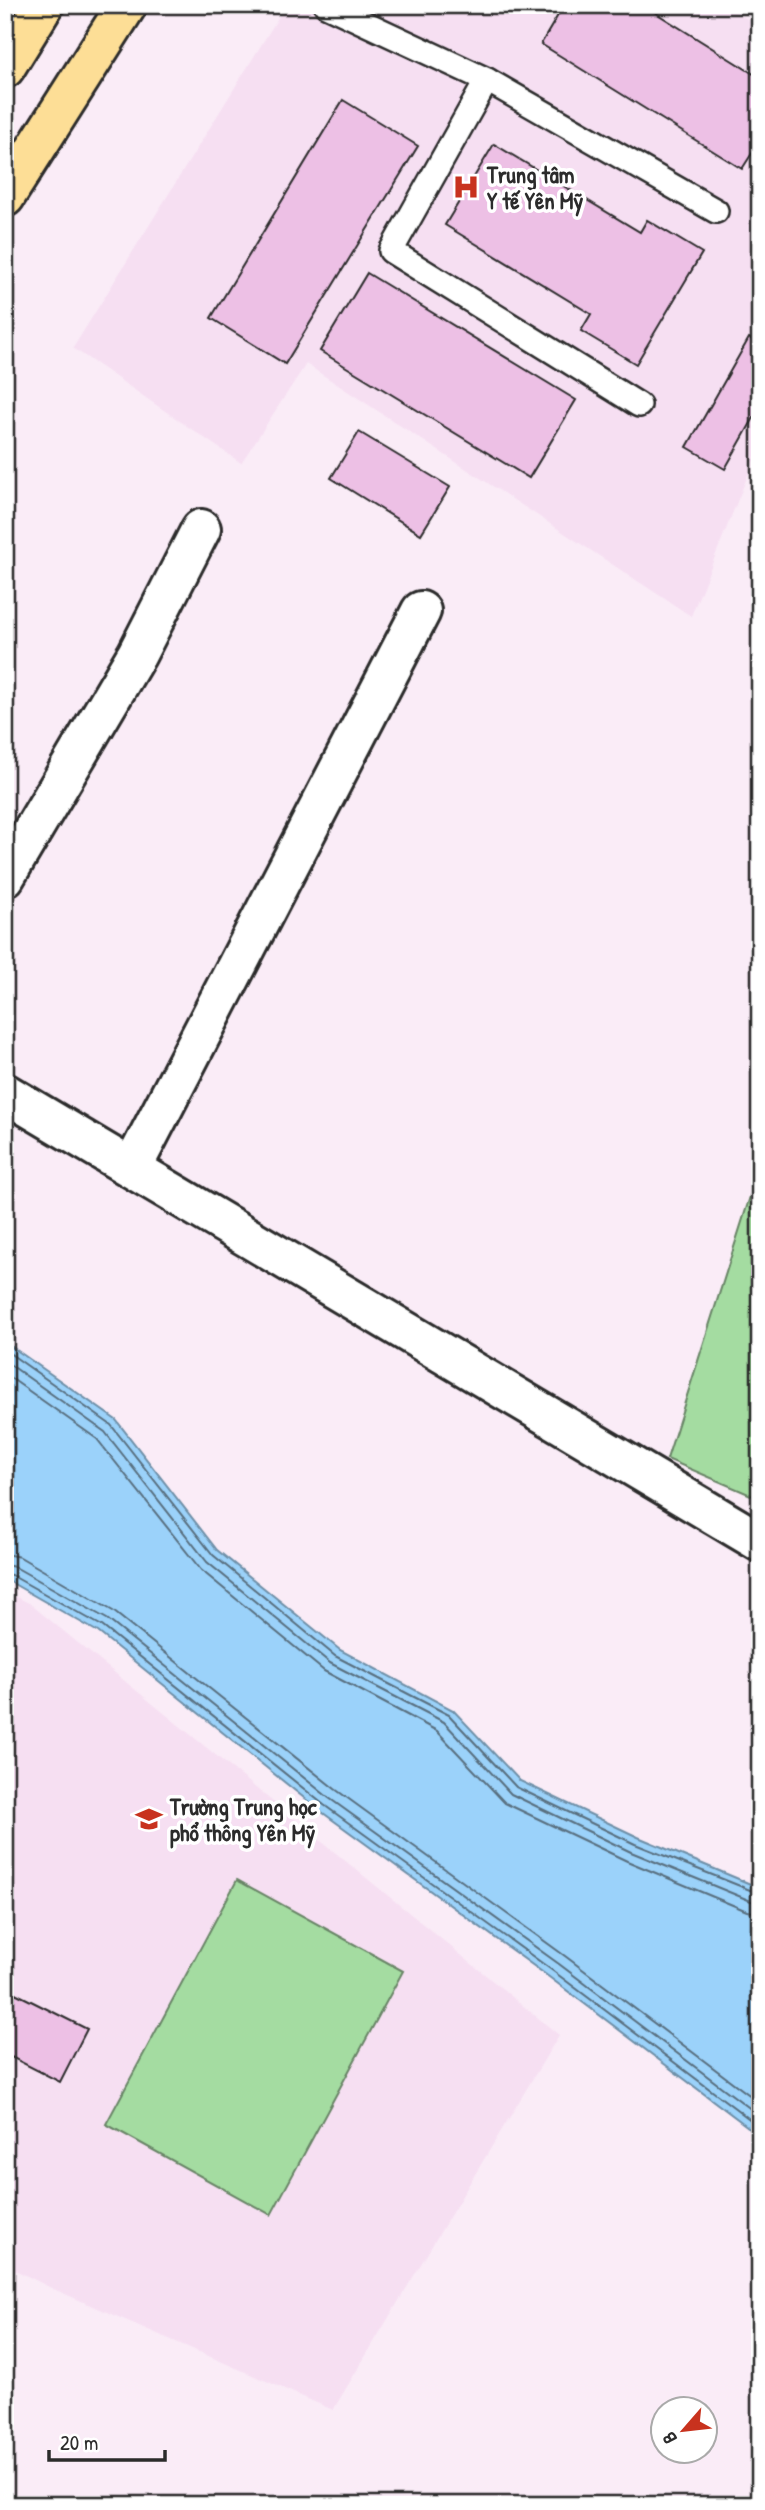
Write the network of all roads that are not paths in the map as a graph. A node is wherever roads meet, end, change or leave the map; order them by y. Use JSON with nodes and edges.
{"nodes":[{"id":1,"x":44,"y":5,"type":"edge"},
{"id":2,"x":127,"y":5,"type":"edge"},
{"id":3,"x":326,"y":5,"type":"edge"},
{"id":4,"x":5,"y":68,"type":"edge"},
{"id":5,"x":486,"y":80,"type":"junction"},
{"id":6,"x":5,"y":197,"type":"edge"},
{"id":7,"x":716,"y":211,"type":"dead end"},
{"id":8,"x":639,"y":405,"type":"dead end"},
{"id":9,"x":201,"y":529,"type":"dead end"},
{"id":10,"x":421,"y":611,"type":"dead end"},
{"id":11,"x":5,"y":877,"type":"edge"},
{"id":12,"x":5,"y":1093,"type":"edge"},
{"id":13,"x":132,"y":1168,"type":"junction"},
{"id":14,"x":760,"y":1542,"type":"edge"}],
"edges":[{"from":1,"to":4,"type":"main road"},
{"from":2,"to":6,"type":"main road"},
{"from":3,"to":5,"type":"lane"},
{"from":5,"to":7,"type":"lane"},
{"from":5,"to":8,"type":"lane"},
{"from":9,"to":11,"type":"street"},
{"from":10,"to":13,"type":"street"},
{"from":12,"to":13,"type":"street"},
{"from":13,"to":14,"type":"street"}]}
